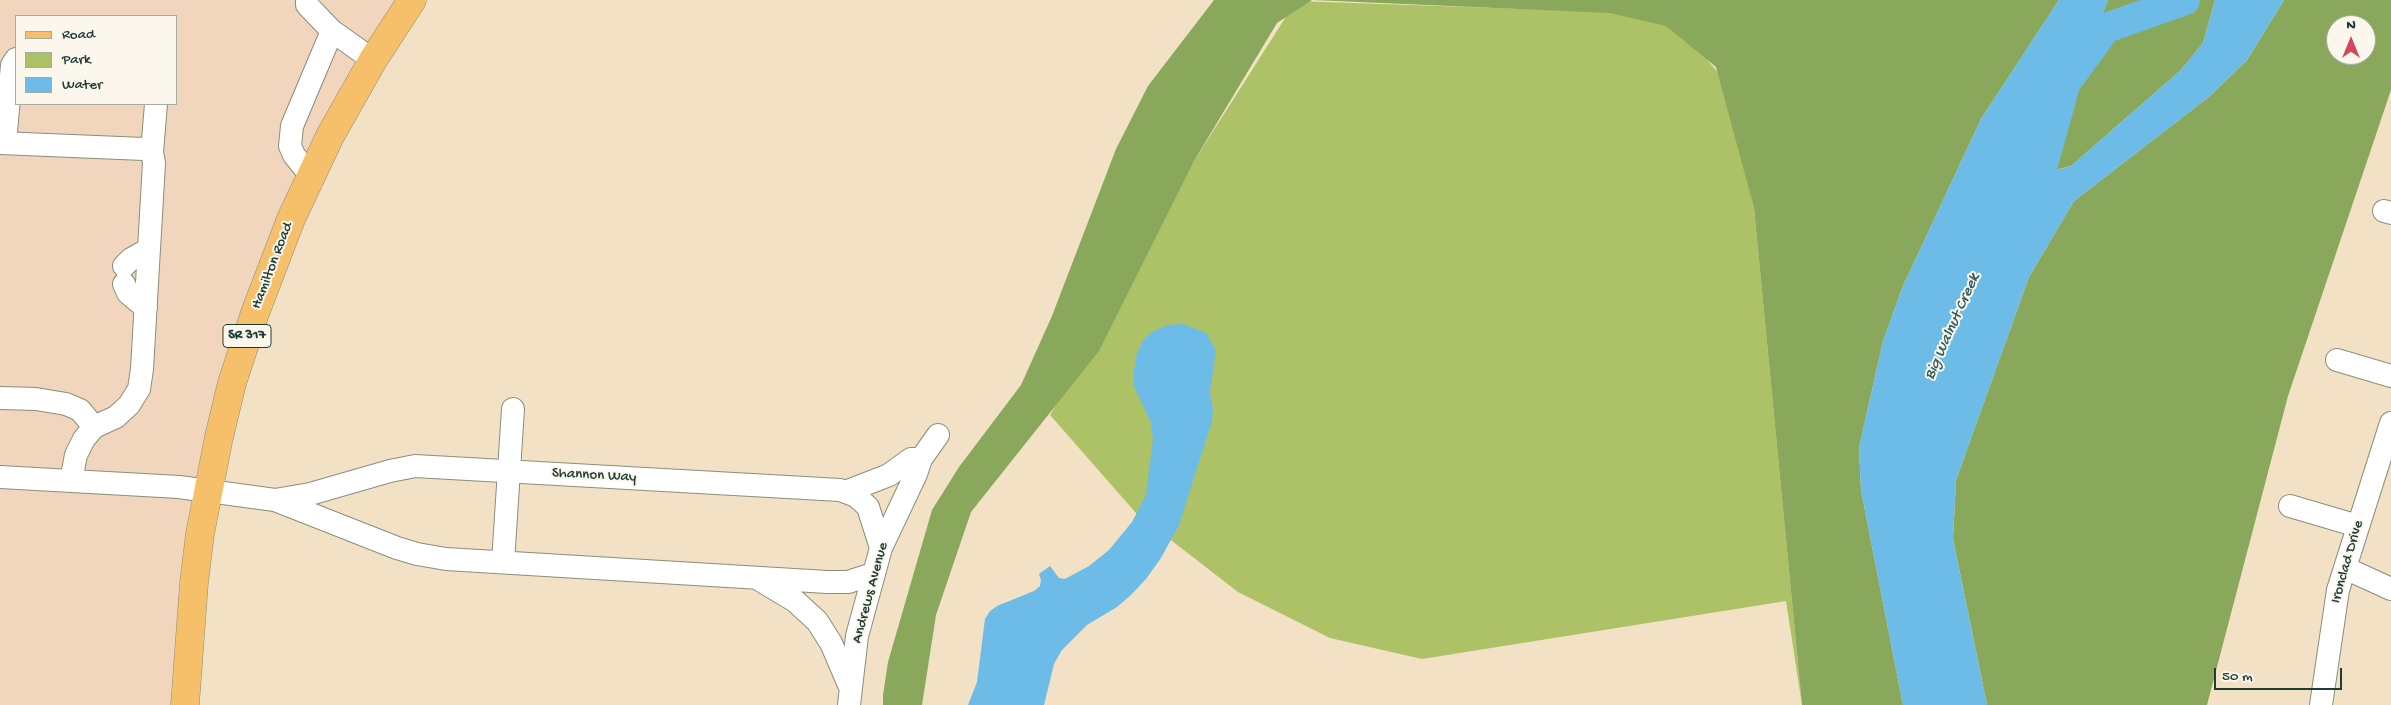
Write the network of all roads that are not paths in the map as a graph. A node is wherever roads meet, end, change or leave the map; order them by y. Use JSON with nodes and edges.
{"nodes":[{"id":1,"x":412,"y":0,"type":"edge"},
{"id":2,"x":307,"y":3,"type":"edge"},
{"id":3,"x":332,"y":31,"type":"junction"},
{"id":4,"x":15,"y":60,"type":"edge"},
{"id":5,"x":373,"y":60,"type":"junction"},
{"id":6,"x":156,"y":105,"type":"edge"},
{"id":7,"x":3,"y":143,"type":"edge"},
{"id":8,"x":152,"y":152,"type":"junction"},
{"id":9,"x":310,"y":175,"type":"junction"},
{"id":10,"x":149,"y":249,"type":"junction"},
{"id":11,"x":146,"y":308,"type":"junction"},
{"id":12,"x":2337,"y":360,"type":"dead end"},
{"id":13,"x":2391,"y":376,"type":"edge"},
{"id":14,"x":0,"y":398,"type":"edge"},
{"id":15,"x":513,"y":409,"type":"dead end"},
{"id":16,"x":2391,"y":422,"type":"edge"},
{"id":17,"x":94,"y":427,"type":"junction"},
{"id":18,"x":938,"y":436,"type":"dead end"},
{"id":19,"x":921,"y":459,"type":"junction"},
{"id":20,"x":509,"y":471,"type":"junction"},
{"id":21,"x":0,"y":477,"type":"edge"},
{"id":22,"x":71,"y":481,"type":"junction"},
{"id":23,"x":208,"y":490,"type":"junction"},
{"id":24,"x":848,"y":491,"type":"junction"},
{"id":25,"x":276,"y":500,"type":"junction"},
{"id":26,"x":2290,"y":506,"type":"dead end"},
{"id":27,"x":2358,"y":526,"type":"junction"},
{"id":28,"x":881,"y":548,"type":"junction"},
{"id":29,"x":502,"y":562,"type":"junction"},
{"id":30,"x":2345,"y":568,"type":"junction"},
{"id":31,"x":873,"y":574,"type":"junction"},
{"id":32,"x":753,"y":577,"type":"junction"},
{"id":33,"x":2391,"y":589,"type":"edge"},
{"id":34,"x":849,"y":696,"type":"edge"},
{"id":35,"x":185,"y":705,"type":"edge"},
{"id":36,"x":2321,"y":705,"type":"edge"}],
"edges":[{"from":1,"to":5,"type":"main road","name":"Hamilton Road","number":"SR 317"},
{"from":2,"to":3,"type":"street"},
{"from":3,"to":5,"type":"street"},
{"from":3,"to":9,"type":"street"},
{"from":4,"to":7,"type":"street"},
{"from":5,"to":9,"type":"main road","name":"Hamilton Road","number":"SR 317"},
{"from":6,"to":8,"type":"street"},
{"from":7,"to":8,"type":"street"},
{"from":8,"to":10,"type":"street"},
{"from":9,"to":23,"type":"main road","name":"Hamilton Road","number":"SR 317"},
{"from":10,"to":11,"type":"street"},
{"from":10,"to":11,"type":"street"},
{"from":11,"to":17,"type":"street"},
{"from":12,"to":13,"type":"street"},
{"from":14,"to":17,"type":"street"},
{"from":15,"to":20,"type":"street"},
{"from":16,"to":27,"type":"street","name":"Ironclad Drive"},
{"from":17,"to":22,"type":"street"},
{"from":18,"to":19,"type":"street","name":"Andrews Avenue"},
{"from":19,"to":24,"type":"street"},
{"from":19,"to":28,"type":"street","name":"Andrews Avenue"},
{"from":20,"to":24,"type":"street","name":"Shannon Way"},
{"from":20,"to":25,"type":"street","name":"Shannon Way"},
{"from":20,"to":29,"type":"street"},
{"from":21,"to":22,"type":"street","name":"Shannon Way"},
{"from":22,"to":23,"type":"street","name":"Shannon Way"},
{"from":23,"to":25,"type":"street","name":"Shannon Way"},
{"from":23,"to":35,"type":"main road","name":"Hamilton Road","number":"SR 317"},
{"from":24,"to":28,"type":"street"},
{"from":25,"to":29,"type":"street","name":"Shannon Way"},
{"from":26,"to":27,"type":"street"},
{"from":27,"to":30,"type":"street","name":"Ironclad Drive"},
{"from":28,"to":31,"type":"street","name":"Andrews Avenue"},
{"from":29,"to":32,"type":"street","name":"Shannon Way"},
{"from":30,"to":33,"type":"street"},
{"from":30,"to":36,"type":"street","name":"Ironclad Drive"},
{"from":31,"to":32,"type":"street","name":"Shannon Way"},
{"from":31,"to":34,"type":"street","name":"Andrews Avenue"},
{"from":32,"to":34,"type":"street","name":"Shannon Way"}]}
